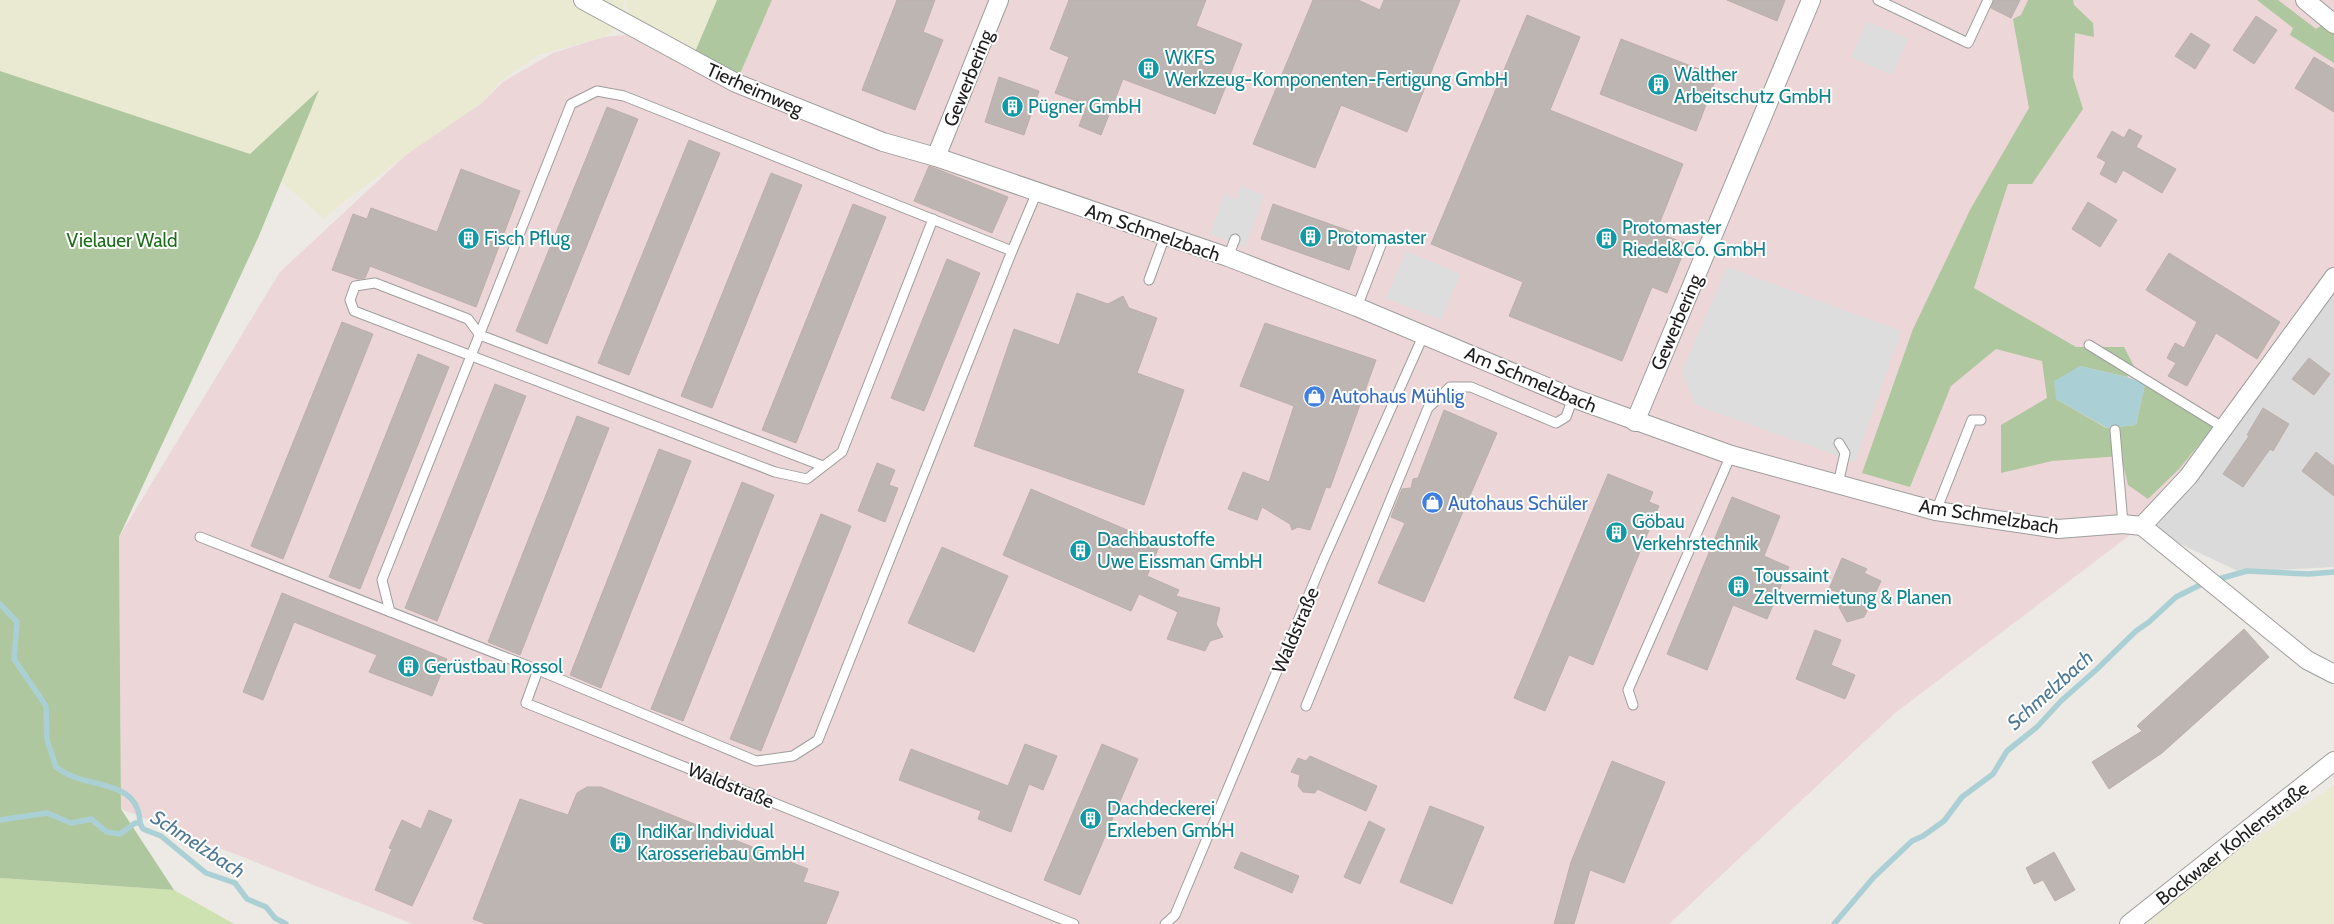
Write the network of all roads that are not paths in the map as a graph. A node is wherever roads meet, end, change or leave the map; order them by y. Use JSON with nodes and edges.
{"nodes":[{"id":1,"x":583,"y":0,"type":"edge"},
{"id":2,"x":999,"y":0,"type":"edge"},
{"id":3,"x":1811,"y":0,"type":"edge"},
{"id":4,"x":1878,"y":0,"type":"edge"},
{"id":5,"x":1988,"y":0,"type":"edge"},
{"id":6,"x":2305,"y":0,"type":"edge"},
{"id":7,"x":2334,"y":24,"type":"edge"},
{"id":8,"x":936,"y":157,"type":"junction"},
{"id":9,"x":1037,"y":192,"type":"junction"},
{"id":10,"x":933,"y":219,"type":"junction"},
{"id":11,"x":1165,"y":236,"type":"junction"},
{"id":12,"x":1235,"y":240,"type":"dead end"},
{"id":13,"x":1384,"y":240,"type":"dead end"},
{"id":14,"x":1012,"y":251,"type":"junction"},
{"id":15,"x":1228,"y":257,"type":"junction"},
{"id":16,"x":2334,"y":276,"type":"edge"},
{"id":17,"x":1149,"y":280,"type":"dead end"},
{"id":18,"x":1357,"y":306,"type":"junction"},
{"id":19,"x":1424,"y":334,"type":"junction"},
{"id":20,"x":480,"y":335,"type":"junction"},
{"id":21,"x":2089,"y":345,"type":"dead end"},
{"id":22,"x":471,"y":357,"type":"junction"},
{"id":23,"x":1573,"y":398,"type":"junction"},
{"id":24,"x":1981,"y":420,"type":"dead end"},
{"id":25,"x":1635,"y":422,"type":"junction"},
{"id":26,"x":2224,"y":428,"type":"junction"},
{"id":27,"x":2115,"y":430,"type":"dead end"},
{"id":28,"x":1839,"y":443,"type":"dead end"},
{"id":29,"x":1731,"y":455,"type":"junction"},
{"id":30,"x":823,"y":466,"type":"junction"},
{"id":31,"x":1838,"y":484,"type":"junction"},
{"id":32,"x":1936,"y":512,"type":"junction"},
{"id":33,"x":2123,"y":524,"type":"junction"},
{"id":34,"x":2142,"y":526,"type":"junction"},
{"id":35,"x":200,"y":537,"type":"dead end"},
{"id":36,"x":390,"y":612,"type":"junction"},
{"id":37,"x":538,"y":670,"type":"junction"},
{"id":38,"x":2334,"y":674,"type":"edge"},
{"id":39,"x":1633,"y":705,"type":"dead end"},
{"id":40,"x":1306,"y":706,"type":"dead end"},
{"id":41,"x":2334,"y":762,"type":"edge"},
{"id":42,"x":1074,"y":924,"type":"edge"},
{"id":43,"x":1166,"y":924,"type":"edge"},
{"id":44,"x":2129,"y":924,"type":"edge"}],
"edges":[{"from":1,"to":8,"type":"street","name":"Tierheimweg"},
{"from":2,"to":8,"type":"street","name":"Gewerbering"},
{"from":3,"to":25,"type":"street","name":"Gewerbering"},
{"from":4,"to":5,"type":"lane"},
{"from":6,"to":7,"type":"street"},
{"from":8,"to":9,"type":"street","name":"Am Schmelzbach"},
{"from":9,"to":11,"type":"street","name":"Am Schmelzbach"},
{"from":9,"to":14,"type":"lane"},
{"from":10,"to":14,"type":"lane"},
{"from":10,"to":20,"type":"lane"},
{"from":10,"to":30,"type":"lane"},
{"from":11,"to":15,"type":"street","name":"Am Schmelzbach"},
{"from":11,"to":17,"type":"lane"},
{"from":12,"to":15,"type":"lane"},
{"from":13,"to":18,"type":"lane"},
{"from":14,"to":37,"type":"lane"},
{"from":15,"to":18,"type":"street","name":"Am Schmelzbach"},
{"from":16,"to":26,"type":"street"},
{"from":18,"to":19,"type":"street","name":"Am Schmelzbach"},
{"from":19,"to":23,"type":"street","name":"Am Schmelzbach"},
{"from":19,"to":43,"type":"lane","name":"Waldstraße"},
{"from":20,"to":22,"type":"lane"},
{"from":20,"to":22,"type":"lane"},
{"from":20,"to":30,"type":"lane"},
{"from":21,"to":26,"type":"lane"},
{"from":22,"to":30,"type":"lane"},
{"from":22,"to":36,"type":"lane"},
{"from":23,"to":25,"type":"street","name":"Am Schmelzbach"},
{"from":23,"to":40,"type":"lane"},
{"from":24,"to":32,"type":"lane"},
{"from":25,"to":29,"type":"street","name":"Am Schmelzbach"},
{"from":26,"to":34,"type":"street"},
{"from":27,"to":33,"type":"lane"},
{"from":28,"to":31,"type":"lane"},
{"from":29,"to":31,"type":"street","name":"Am Schmelzbach"},
{"from":29,"to":39,"type":"lane"},
{"from":31,"to":32,"type":"street","name":"Am Schmelzbach"},
{"from":32,"to":33,"type":"street","name":"Am Schmelzbach"},
{"from":33,"to":34,"type":"street","name":"Am Schmelzbach"},
{"from":34,"to":38,"type":"street"},
{"from":35,"to":36,"type":"lane"},
{"from":36,"to":37,"type":"lane"},
{"from":37,"to":42,"type":"lane","name":"Waldstraße"},
{"from":41,"to":44,"type":"street","name":"Bockwaer Kohlenstraße"}]}
